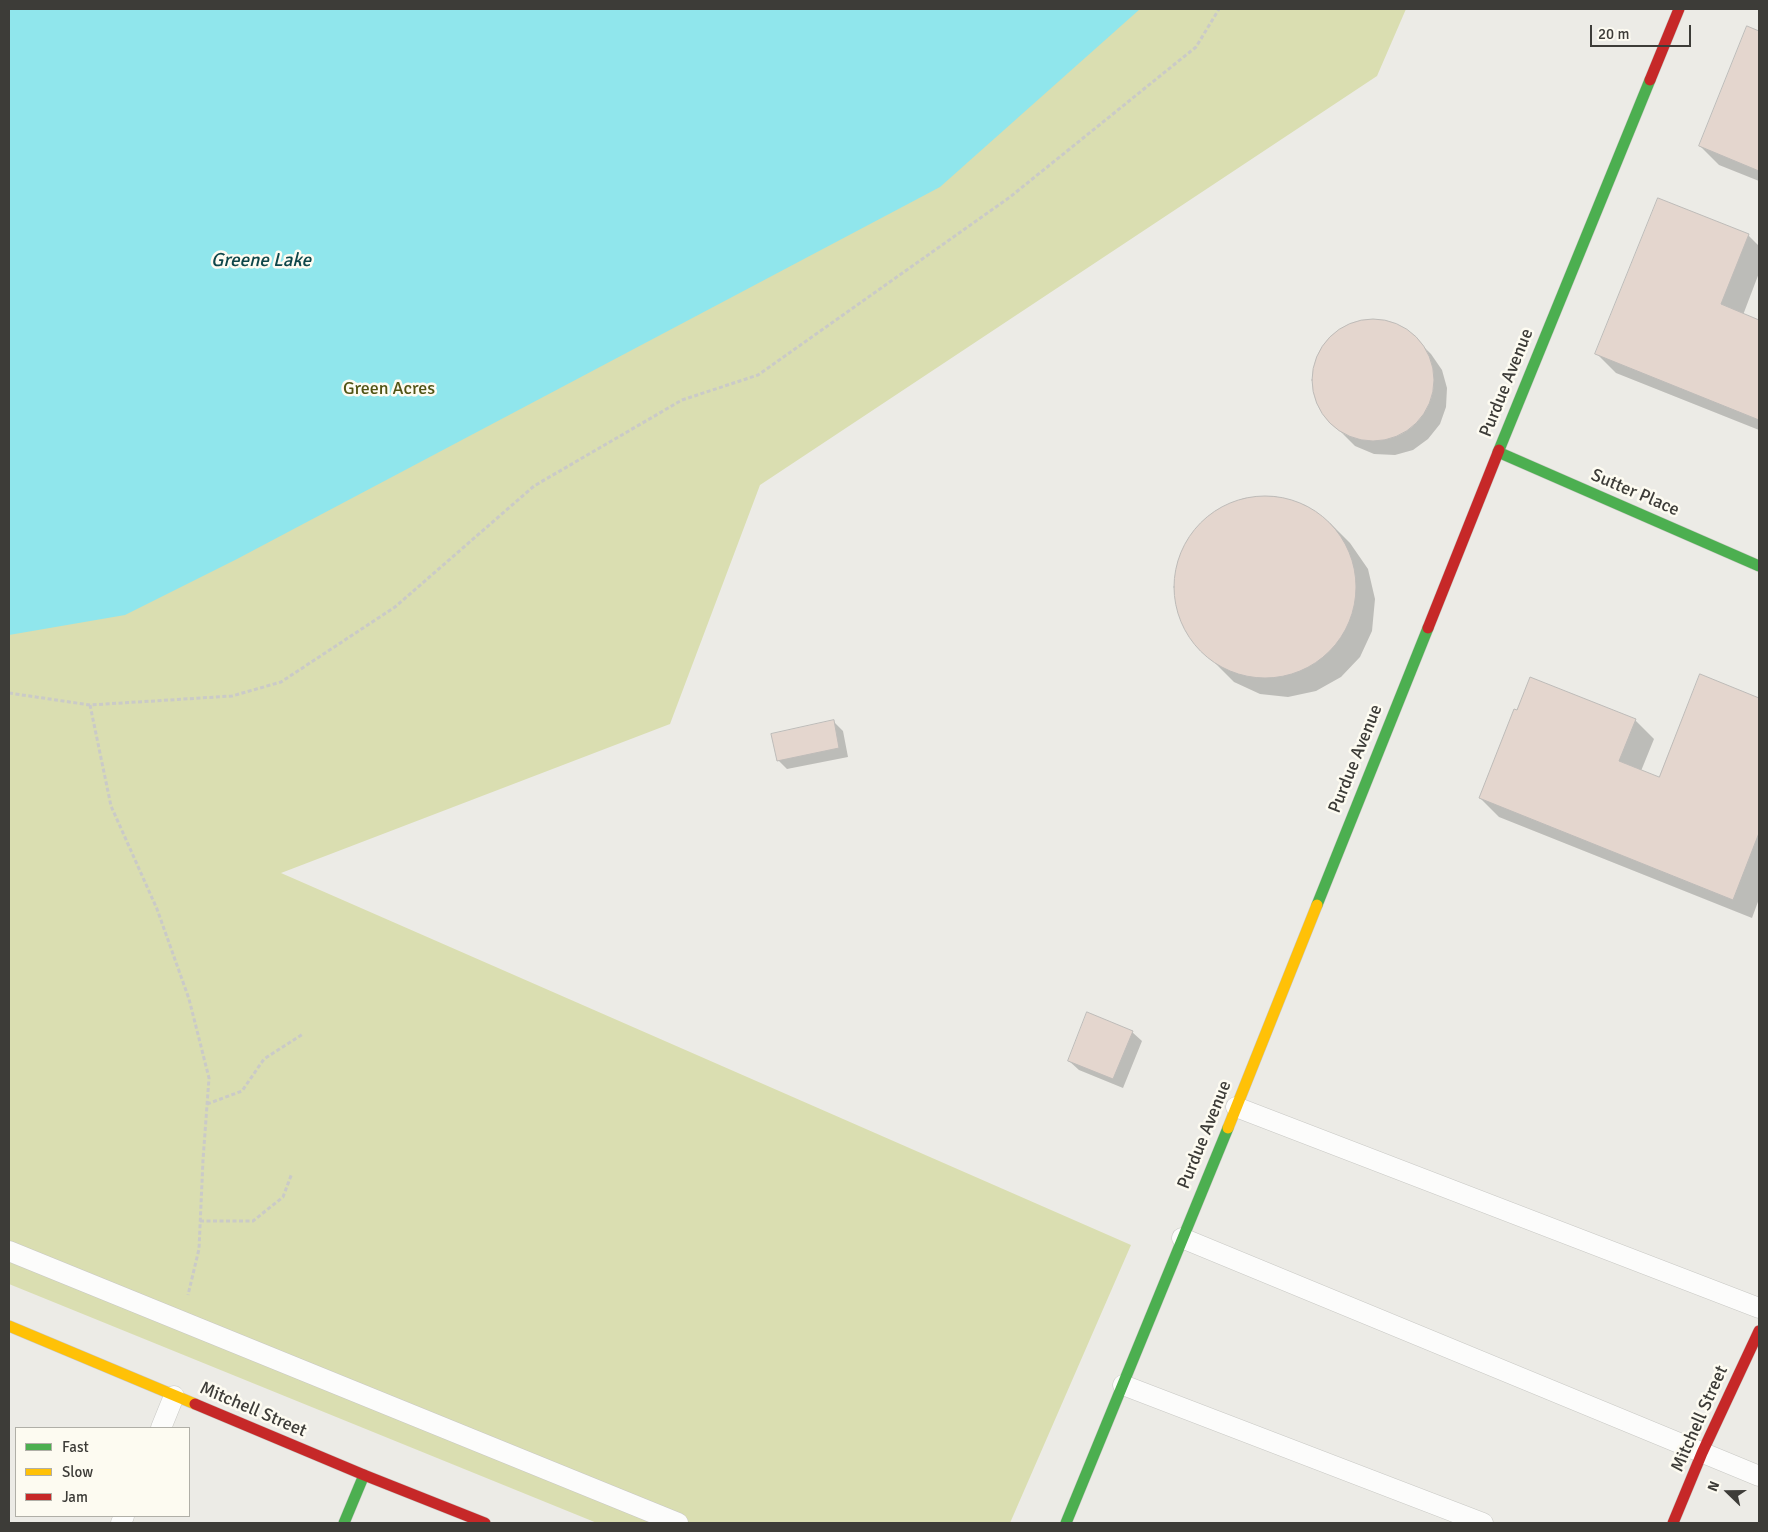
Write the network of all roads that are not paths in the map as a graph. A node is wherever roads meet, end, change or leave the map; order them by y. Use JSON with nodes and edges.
{"nodes":[{"id":1,"x":1679,"y":9,"type":"edge"},
{"id":2,"x":1498,"y":452,"type":"junction"},
{"id":3,"x":1759,"y":566,"type":"edge"},
{"id":4,"x":1236,"y":1107,"type":"junction"},
{"id":5,"x":1182,"y":1238,"type":"junction"},
{"id":6,"x":9,"y":1251,"type":"edge"},
{"id":7,"x":1759,"y":1308,"type":"edge"},
{"id":8,"x":9,"y":1326,"type":"edge"},
{"id":9,"x":1759,"y":1331,"type":"edge"},
{"id":10,"x":1123,"y":1385,"type":"junction"},
{"id":11,"x":174,"y":1396,"type":"junction"},
{"id":12,"x":161,"y":1427,"type":"edge"},
{"id":13,"x":1702,"y":1453,"type":"junction"},
{"id":14,"x":364,"y":1475,"type":"junction"},
{"id":15,"x":1759,"y":1476,"type":"edge"},
{"id":16,"x":344,"y":1523,"type":"edge"},
{"id":17,"x":485,"y":1523,"type":"edge"},
{"id":18,"x":678,"y":1523,"type":"edge"},
{"id":19,"x":1066,"y":1523,"type":"edge"},
{"id":20,"x":1483,"y":1523,"type":"edge"},
{"id":21,"x":1673,"y":1523,"type":"edge"}],
"edges":[{"from":1,"to":2,"type":"street","name":"Purdue Avenue"},
{"from":2,"to":3,"type":"street","name":"Sutter Place"},
{"from":2,"to":4,"type":"street","name":"Purdue Avenue"},
{"from":4,"to":5,"type":"street","name":"Purdue Avenue"},
{"from":4,"to":7,"type":"lane"},
{"from":5,"to":10,"type":"street","name":"Purdue Avenue"},
{"from":5,"to":13,"type":"lane"},
{"from":6,"to":18,"type":"lane"},
{"from":8,"to":11,"type":"street","name":"Mitchell Street"},
{"from":9,"to":13,"type":"street","name":"Mitchell Street"},
{"from":10,"to":19,"type":"street","name":"Purdue Avenue"},
{"from":10,"to":20,"type":"lane"},
{"from":11,"to":12,"type":"lane"},
{"from":11,"to":14,"type":"street","name":"Mitchell Street"},
{"from":13,"to":15,"type":"lane"},
{"from":13,"to":21,"type":"street","name":"Mitchell Street"},
{"from":14,"to":16,"type":"street"},
{"from":14,"to":17,"type":"street","name":"Mitchell Street"}]}
